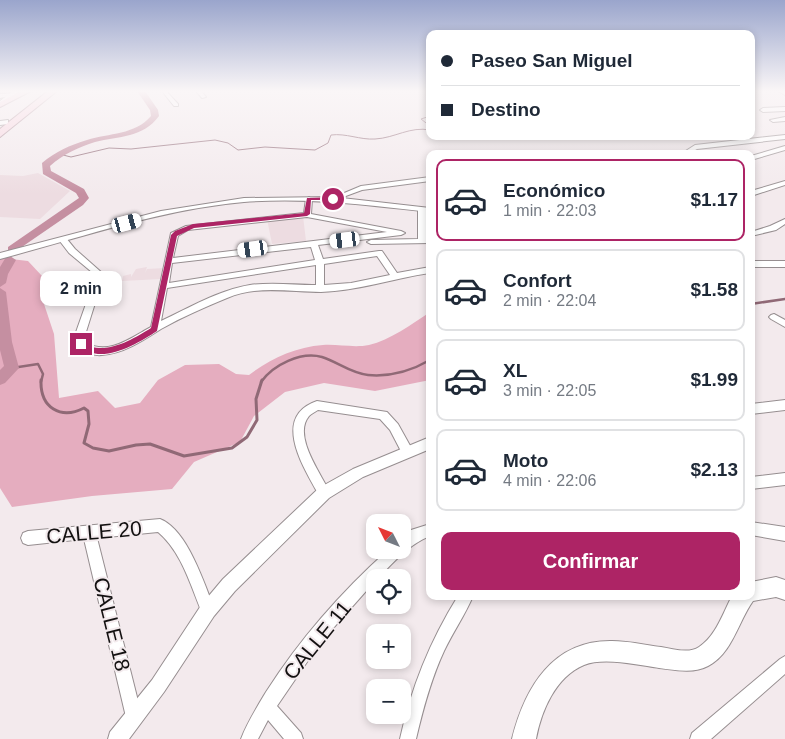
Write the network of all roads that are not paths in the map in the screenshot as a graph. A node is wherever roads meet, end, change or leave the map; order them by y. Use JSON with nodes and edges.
{"nodes":[{"id":1,"x":10,"y":125,"type":"edge"},
{"id":2,"x":0,"y":134,"type":"edge"},
{"id":3,"x":785,"y":137,"type":"edge"},
{"id":4,"x":785,"y":148,"type":"edge"},
{"id":5,"x":690,"y":150,"type":"edge"},
{"id":6,"x":755,"y":157,"type":"edge"},
{"id":7,"x":426,"y":180,"type":"edge"},
{"id":8,"x":785,"y":183,"type":"edge"},
{"id":9,"x":755,"y":193,"type":"edge"},
{"id":10,"x":308,"y":199,"type":"junction"},
{"id":11,"x":333,"y":199,"type":"junction"},
{"id":12,"x":426,"y":210,"type":"edge"},
{"id":13,"x":307,"y":214,"type":"junction"},
{"id":14,"x":785,"y":221,"type":"edge"},
{"id":15,"x":755,"y":233,"type":"edge"},
{"id":16,"x":63,"y":240,"type":"junction"},
{"id":17,"x":426,"y":241,"type":"edge"},
{"id":18,"x":311,"y":244,"type":"junction"},
{"id":19,"x":0,"y":256,"type":"edge"},
{"id":20,"x":170,"y":261,"type":"junction"},
{"id":21,"x":320,"y":262,"type":"junction"},
{"id":22,"x":755,"y":264,"type":"edge"},
{"id":23,"x":783,"y":264,"type":"edge"},
{"id":24,"x":426,"y":271,"type":"edge"},
{"id":25,"x":395,"y":276,"type":"junction"},
{"id":26,"x":164,"y":286,"type":"junction"},
{"id":27,"x":320,"y":289,"type":"junction"},
{"id":28,"x":774,"y":316,"type":"dead end"},
{"id":29,"x":785,"y":324,"type":"edge"},
{"id":30,"x":155,"y":329,"type":"junction"},
{"id":31,"x":785,"y":405,"type":"edge"},
{"id":32,"x":755,"y":408,"type":"edge"},
{"id":33,"x":426,"y":444,"type":"edge"},
{"id":34,"x":407,"y":451,"type":"junction"},
{"id":35,"x":785,"y":479,"type":"edge"},
{"id":36,"x":755,"y":483,"type":"edge"},
{"id":37,"x":324,"y":493,"type":"junction"},
{"id":38,"x":755,"y":529,"type":"edge"},
{"id":39,"x":426,"y":531,"type":"edge"},
{"id":40,"x":89,"y":532,"type":"junction"},
{"id":41,"x":785,"y":534,"type":"edge"},
{"id":42,"x":28,"y":538,"type":"dead end"},
{"id":43,"x":411,"y":539,"type":"edge"},
{"id":44,"x":387,"y":559,"type":"edge"},
{"id":45,"x":785,"y":590,"type":"edge"},
{"id":46,"x":755,"y":591,"type":"edge"},
{"id":47,"x":464,"y":600,"type":"edge"},
{"id":48,"x":741,"y":600,"type":"edge"},
{"id":49,"x":208,"y":610,"type":"junction"},
{"id":50,"x":785,"y":664,"type":"edge"},
{"id":51,"x":266,"y":706,"type":"junction"},
{"id":52,"x":134,"y":717,"type":"junction"},
{"id":53,"x":122,"y":737,"type":"edge"},
{"id":54,"x":249,"y":739,"type":"edge"},
{"id":55,"x":296,"y":739,"type":"edge"},
{"id":56,"x":408,"y":739,"type":"edge"},
{"id":57,"x":524,"y":739,"type":"edge"},
{"id":58,"x":698,"y":739,"type":"edge"}],
"edges":[{"from":1,"to":2,"type":"highway"},
{"from":3,"to":5,"type":"street"},
{"from":4,"to":6,"type":"street"},
{"from":7,"to":11,"type":"street"},
{"from":8,"to":9,"type":"street"},
{"from":10,"to":11,"type":"street"},
{"from":10,"to":13,"type":"street"},
{"from":10,"to":16,"type":"street"},
{"from":11,"to":12,"type":"street"},
{"from":12,"to":17,"type":"street"},
{"from":13,"to":18,"type":"street"},
{"from":13,"to":20,"type":"street"},
{"from":14,"to":15,"type":"street"},
{"from":16,"to":19,"type":"street"},
{"from":16,"to":30,"type":"street"},
{"from":17,"to":18,"type":"street"},
{"from":18,"to":20,"type":"street"},
{"from":18,"to":21,"type":"street"},
{"from":20,"to":26,"type":"street"},
{"from":21,"to":25,"type":"street"},
{"from":21,"to":26,"type":"street"},
{"from":21,"to":27,"type":"street"},
{"from":22,"to":23,"type":"street"},
{"from":24,"to":25,"type":"street"},
{"from":25,"to":27,"type":"street"},
{"from":26,"to":30,"type":"street"},
{"from":27,"to":30,"type":"street"},
{"from":28,"to":29,"type":"street"},
{"from":31,"to":32,"type":"street"},
{"from":33,"to":34,"type":"street"},
{"from":34,"to":37,"type":"street"},
{"from":34,"to":37,"type":"street"},
{"from":35,"to":36,"type":"street"},
{"from":37,"to":49,"type":"street"},
{"from":38,"to":41,"type":"street"},
{"from":39,"to":43,"type":"street"},
{"from":40,"to":42,"type":"street","name":"CALLE 20"},
{"from":40,"to":49,"type":"street","name":"CALLE 20"},
{"from":40,"to":52,"type":"street","name":"CALLE 18"},
{"from":44,"to":51,"type":"street","name":"CALLE 11"},
{"from":45,"to":46,"type":"main road"},
{"from":47,"to":56,"type":"street"},
{"from":48,"to":57,"type":"main road"},
{"from":49,"to":52,"type":"street"},
{"from":50,"to":58,"type":"street"},
{"from":51,"to":54,"type":"street","name":"CALLE 11"},
{"from":51,"to":55,"type":"street"},
{"from":52,"to":53,"type":"street"}]}
